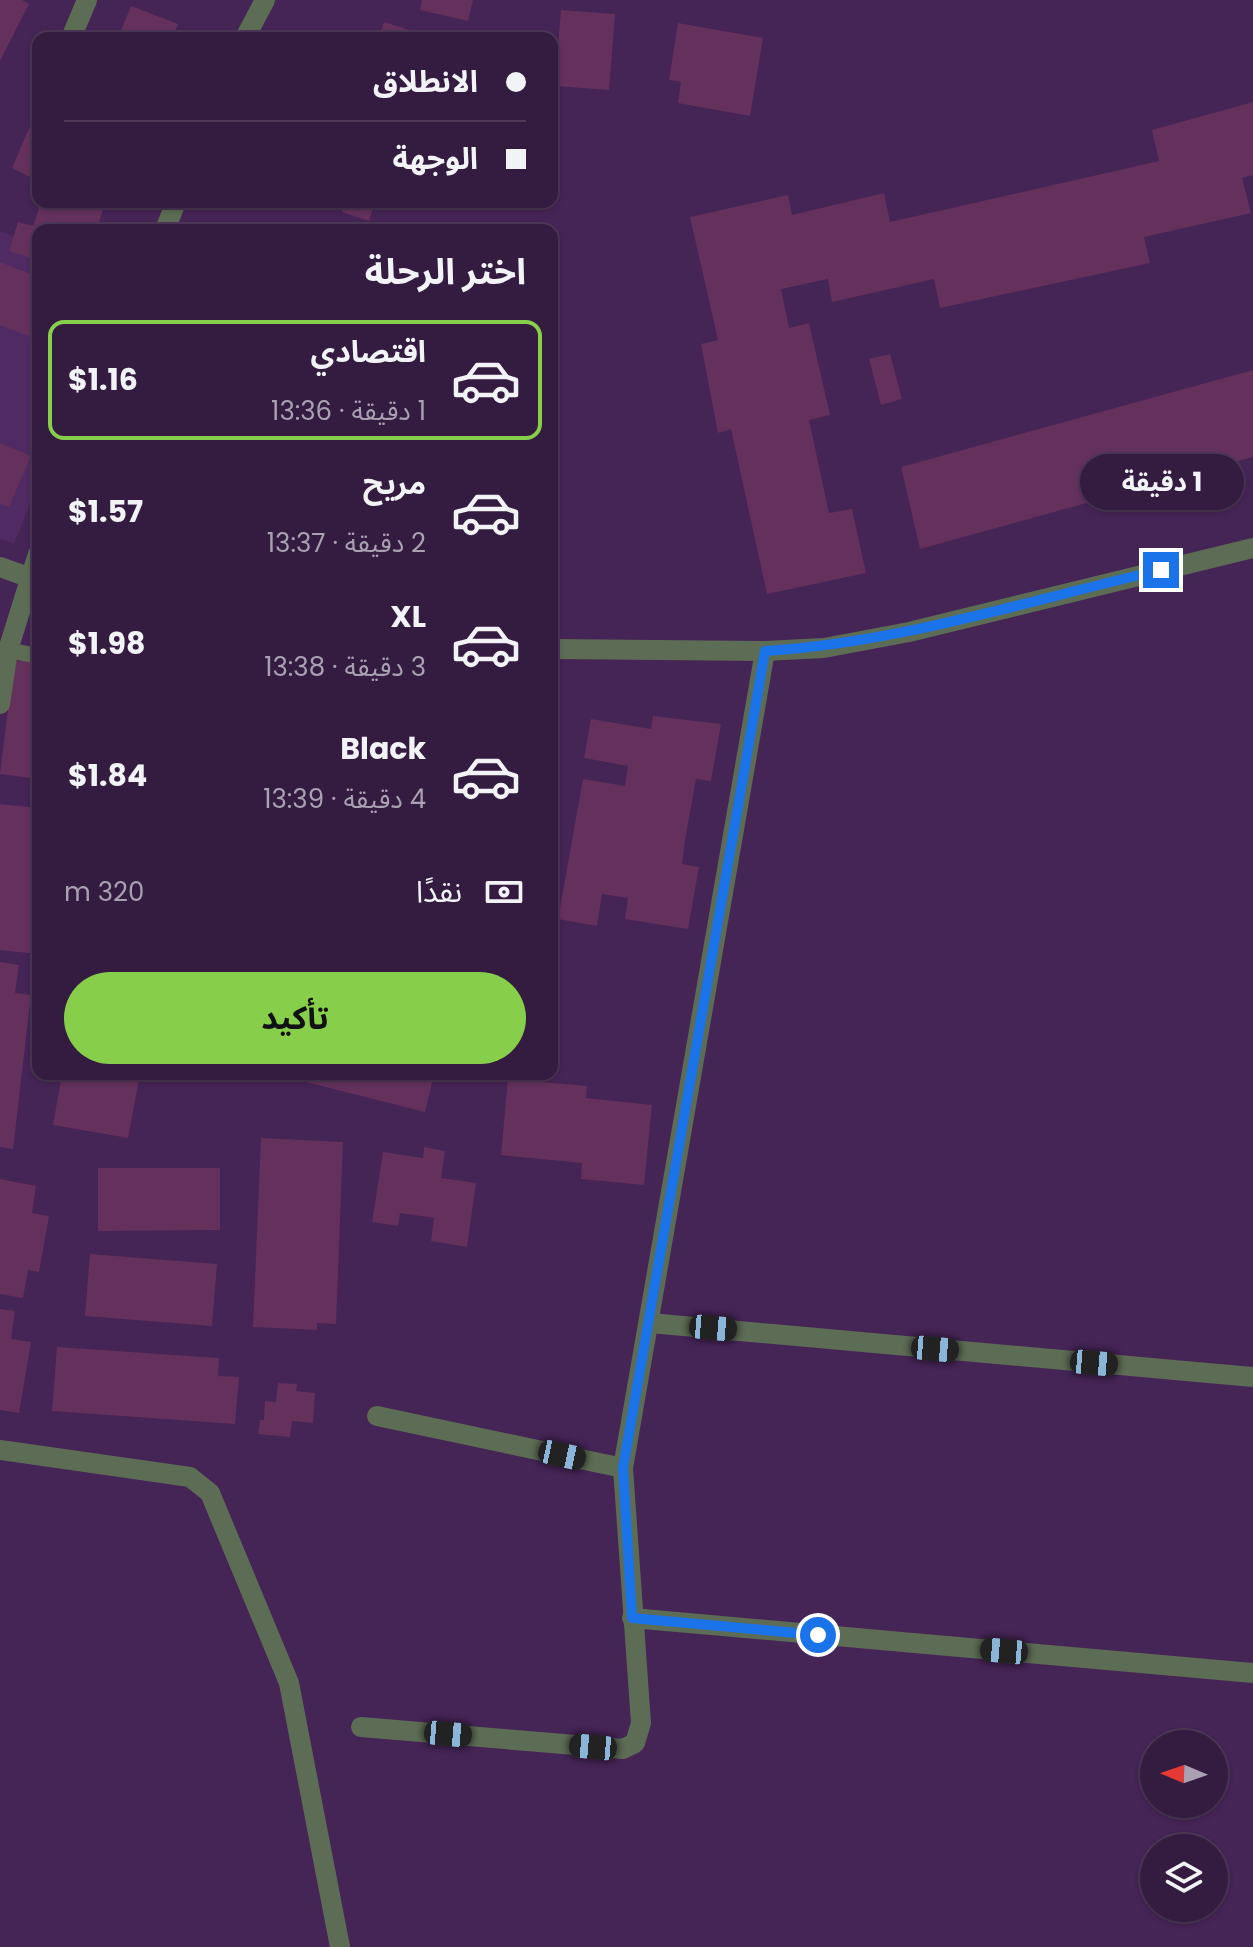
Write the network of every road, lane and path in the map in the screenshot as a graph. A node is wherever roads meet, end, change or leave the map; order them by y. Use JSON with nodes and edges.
{"nodes":[{"id":1,"x":87,"y":0,"type":"edge"},
{"id":2,"x":265,"y":0,"type":"edge"},
{"id":3,"x":74,"y":32,"type":"edge"},
{"id":4,"x":248,"y":32,"type":"edge"},
{"id":5,"x":1253,"y":548,"type":"edge"},
{"id":6,"x":0,"y":567,"type":"edge"},
{"id":7,"x":32,"y":578,"type":"edge"},
{"id":8,"x":32,"y":581,"type":"edge"},
{"id":9,"x":558,"y":649,"type":"edge"},
{"id":10,"x":8,"y":650,"type":"junction"},
{"id":11,"x":765,"y":651,"type":"junction"},
{"id":12,"x":32,"y":655,"type":"edge"},
{"id":13,"x":0,"y":704,"type":"edge"},
{"id":14,"x":650,"y":1323,"type":"junction"},
{"id":15,"x":1253,"y":1377,"type":"edge"},
{"id":16,"x":377,"y":1416,"type":"dead end"},
{"id":17,"x":0,"y":1450,"type":"edge"},
{"id":18,"x":623,"y":1468,"type":"junction"},
{"id":19,"x":632,"y":1618,"type":"junction"},
{"id":20,"x":1253,"y":1673,"type":"edge"},
{"id":21,"x":361,"y":1727,"type":"dead end"},
{"id":22,"x":340,"y":1947,"type":"edge"}],
"edges":[{"from":1,"to":3,"type":"street"},
{"from":2,"to":4,"type":"street"},
{"from":5,"to":11,"type":"street"},
{"from":6,"to":7,"type":"street"},
{"from":8,"to":10,"type":"street"},
{"from":9,"to":11,"type":"street"},
{"from":10,"to":12,"type":"lane"},
{"from":10,"to":13,"type":"street"},
{"from":11,"to":14,"type":"street"},
{"from":14,"to":15,"type":"street"},
{"from":14,"to":18,"type":"street"},
{"from":16,"to":18,"type":"street"},
{"from":17,"to":22,"type":"street"},
{"from":18,"to":19,"type":"street"},
{"from":19,"to":20,"type":"street"},
{"from":19,"to":21,"type":"street"}]}
